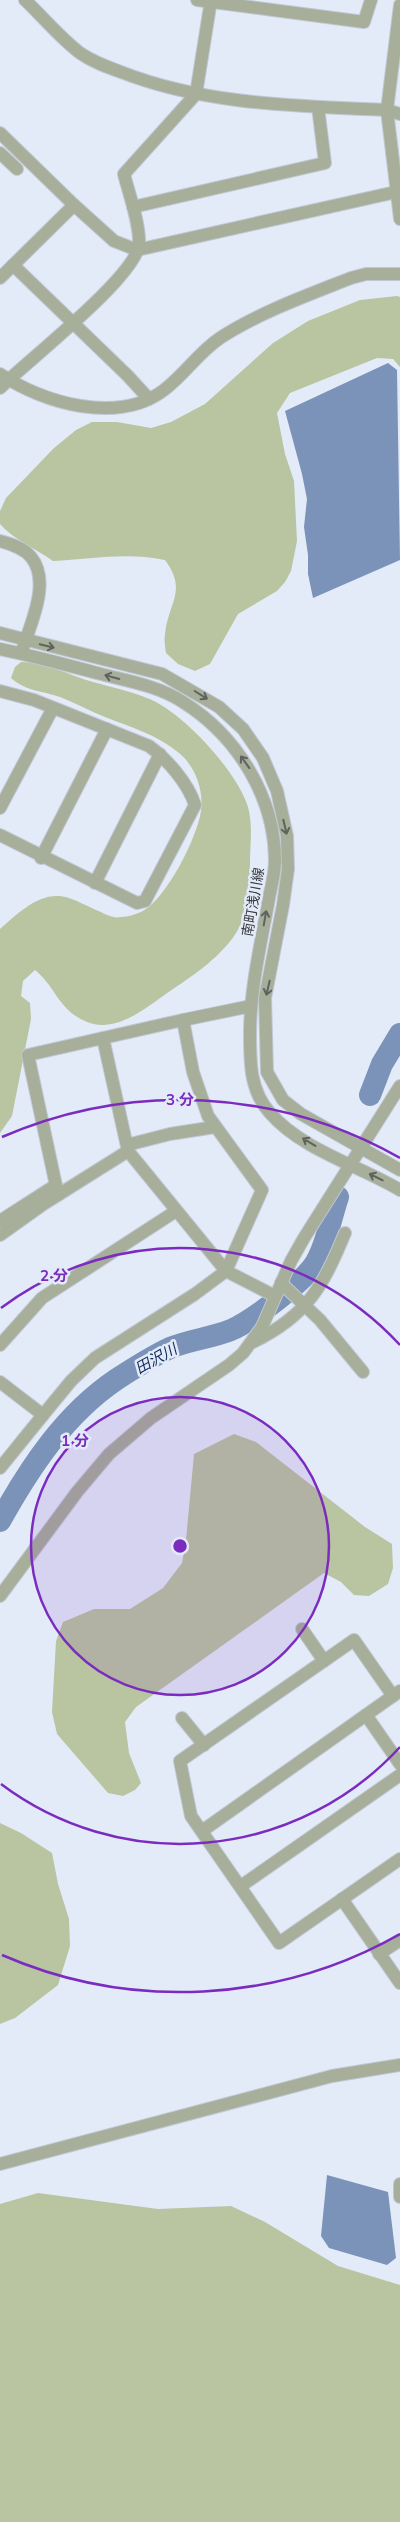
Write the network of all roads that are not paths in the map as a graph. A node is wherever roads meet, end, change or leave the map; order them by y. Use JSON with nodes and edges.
{"nodes":[{"id":1,"x":197,"y":0,"type":"edge"},
{"id":2,"x":371,"y":0,"type":"edge"},
{"id":3,"x":211,"y":1,"type":"edge"},
{"id":4,"x":31,"y":2,"type":"edge"},
{"id":5,"x":400,"y":5,"type":"edge"},
{"id":6,"x":289,"y":6,"type":"edge"},
{"id":7,"x":398,"y":43,"type":"edge"},
{"id":8,"x":196,"y":94,"type":"junction"},
{"id":9,"x":318,"y":107,"type":"junction"},
{"id":10,"x":387,"y":110,"type":"junction"},
{"id":11,"x":400,"y":114,"type":"edge"},
{"id":12,"x":0,"y":133,"type":"edge"},
{"id":13,"x":0,"y":153,"type":"edge"},
{"id":14,"x":16,"y":169,"type":"dead end"},
{"id":15,"x":398,"y":197,"type":"edge"},
{"id":16,"x":74,"y":206,"type":"junction"},
{"id":17,"x":133,"y":207,"type":"junction"},
{"id":18,"x":400,"y":219,"type":"edge"},
{"id":19,"x":137,"y":250,"type":"junction"},
{"id":20,"x":13,"y":265,"type":"junction"},
{"id":21,"x":400,"y":274,"type":"edge"},
{"id":22,"x":0,"y":278,"type":"edge"},
{"id":23,"x":74,"y":324,"type":"junction"},
{"id":24,"x":3,"y":381,"type":"edge"},
{"id":25,"x":149,"y":399,"type":"junction"},
{"id":26,"x":0,"y":541,"type":"edge"},
{"id":27,"x":0,"y":633,"type":"edge"},
{"id":28,"x":23,"y":647,"type":"junction"},
{"id":29,"x":0,"y":648,"type":"edge"},
{"id":30,"x":0,"y":690,"type":"edge"},
{"id":31,"x":53,"y":708,"type":"junction"},
{"id":32,"x":107,"y":729,"type":"junction"},
{"id":33,"x":160,"y":754,"type":"junction"},
{"id":34,"x":0,"y":808,"type":"edge"},
{"id":35,"x":0,"y":835,"type":"edge"},
{"id":36,"x":41,"y":858,"type":"junction"},
{"id":37,"x":95,"y":883,"type":"junction"},
{"id":38,"x":251,"y":1006,"type":"junction"},
{"id":39,"x":183,"y":1020,"type":"junction"},
{"id":40,"x":103,"y":1038,"type":"junction"},
{"id":41,"x":400,"y":1086,"type":"edge"},
{"id":42,"x":215,"y":1127,"type":"junction"},
{"id":43,"x":128,"y":1148,"type":"junction"},
{"id":44,"x":363,"y":1148,"type":"junction"},
{"id":45,"x":352,"y":1166,"type":"junction"},
{"id":46,"x":400,"y":1170,"type":"edge"},
{"id":47,"x":57,"y":1190,"type":"junction"},
{"id":48,"x":400,"y":1190,"type":"edge"},
{"id":49,"x":176,"y":1211,"type":"junction"},
{"id":50,"x":0,"y":1221,"type":"edge"},
{"id":51,"x":345,"y":1233,"type":"dead end"},
{"id":52,"x":0,"y":1235,"type":"edge"},
{"id":53,"x":226,"y":1271,"type":"junction"},
{"id":54,"x":281,"y":1283,"type":"junction"},
{"id":55,"x":275,"y":1296,"type":"junction"},
{"id":56,"x":305,"y":1306,"type":"junction"},
{"id":57,"x":252,"y":1342,"type":"junction"},
{"id":58,"x":0,"y":1345,"type":"edge"},
{"id":59,"x":363,"y":1372,"type":"dead end"},
{"id":60,"x":0,"y":1382,"type":"edge"},
{"id":61,"x":43,"y":1415,"type":"junction"},
{"id":62,"x":0,"y":1468,"type":"edge"},
{"id":63,"x":0,"y":1596,"type":"edge"},
{"id":64,"x":302,"y":1629,"type":"dead end"},
{"id":65,"x":324,"y":1661,"type":"junction"},
{"id":66,"x":397,"y":1693,"type":"edge"},
{"id":67,"x":366,"y":1714,"type":"junction"},
{"id":68,"x":182,"y":1718,"type":"dead end"},
{"id":69,"x":204,"y":1745,"type":"junction"},
{"id":70,"x":400,"y":1764,"type":"edge"},
{"id":71,"x":400,"y":1774,"type":"edge"},
{"id":72,"x":202,"y":1831,"type":"junction"},
{"id":73,"x":400,"y":1859,"type":"edge"},
{"id":74,"x":241,"y":1886,"type":"junction"},
{"id":75,"x":342,"y":1899,"type":"junction"},
{"id":76,"x":400,"y":1940,"type":"edge"},
{"id":77,"x":379,"y":1954,"type":"junction"},
{"id":78,"x":400,"y":1983,"type":"edge"},
{"id":79,"x":400,"y":2065,"type":"edge"},
{"id":80,"x":0,"y":2164,"type":"edge"},
{"id":81,"x":400,"y":2184,"type":"edge"},
{"id":82,"x":400,"y":2197,"type":"edge"}],
"edges":[{"from":1,"to":3,"type":"street"},
{"from":2,"to":6,"type":"street"},
{"from":3,"to":6,"type":"street"},
{"from":3,"to":8,"type":"street"},
{"from":4,"to":8,"type":"street"},
{"from":5,"to":7,"type":"street"},
{"from":7,"to":10,"type":"street"},
{"from":8,"to":9,"type":"street"},
{"from":8,"to":17,"type":"street"},
{"from":9,"to":10,"type":"street"},
{"from":9,"to":17,"type":"street"},
{"from":10,"to":11,"type":"street"},
{"from":10,"to":15,"type":"street"},
{"from":12,"to":16,"type":"street"},
{"from":13,"to":14,"type":"street"},
{"from":15,"to":18,"type":"street"},
{"from":15,"to":19,"type":"street"},
{"from":16,"to":19,"type":"street"},
{"from":16,"to":20,"type":"street"},
{"from":17,"to":19,"type":"street"},
{"from":19,"to":23,"type":"street"},
{"from":20,"to":22,"type":"street"},
{"from":20,"to":23,"type":"street"},
{"from":21,"to":25,"type":"street"},
{"from":23,"to":24,"type":"street"},
{"from":23,"to":25,"type":"street"},
{"from":24,"to":25,"type":"street"},
{"from":26,"to":28,"type":"street"},
{"from":27,"to":28,"type":"street","name":"南町浅川線"},
{"from":28,"to":29,"type":"street","name":"南町浅川線"},
{"from":38,"to":28,"type":"street","name":"南町浅川線","one_way":true},
{"from":28,"to":44,"type":"street","name":"南町浅川線","one_way":true},
{"from":30,"to":31,"type":"street"},
{"from":31,"to":32,"type":"street"},
{"from":31,"to":34,"type":"street"},
{"from":32,"to":33,"type":"street"},
{"from":32,"to":36,"type":"street"},
{"from":33,"to":37,"type":"street"},
{"from":33,"to":37,"type":"street"},
{"from":35,"to":36,"type":"street"},
{"from":36,"to":37,"type":"street"},
{"from":38,"to":39,"type":"street"},
{"from":45,"to":38,"type":"street","name":"南町浅川線","one_way":true},
{"from":39,"to":40,"type":"street"},
{"from":39,"to":42,"type":"street"},
{"from":40,"to":43,"type":"street"},
{"from":40,"to":47,"type":"street"},
{"from":41,"to":44,"type":"street"},
{"from":42,"to":43,"type":"street"},
{"from":42,"to":53,"type":"street"},
{"from":43,"to":47,"type":"street"},
{"from":43,"to":49,"type":"street"},
{"from":44,"to":45,"type":"street"},
{"from":44,"to":46,"type":"street","name":"南町浅川線"},
{"from":48,"to":45,"type":"street","name":"南町浅川線","one_way":true},
{"from":45,"to":54,"type":"street"},
{"from":47,"to":50,"type":"street"},
{"from":47,"to":52,"type":"street"},
{"from":49,"to":53,"type":"street"},
{"from":49,"to":58,"type":"street"},
{"from":51,"to":56,"type":"street"},
{"from":53,"to":55,"type":"street"},
{"from":53,"to":61,"type":"street"},
{"from":54,"to":55,"type":"street"},
{"from":54,"to":56,"type":"street"},
{"from":55,"to":57,"type":"street"},
{"from":56,"to":57,"type":"street"},
{"from":56,"to":59,"type":"street"},
{"from":57,"to":63,"type":"street"},
{"from":60,"to":61,"type":"street"},
{"from":61,"to":62,"type":"street"},
{"from":64,"to":65,"type":"street"},
{"from":65,"to":66,"type":"street"},
{"from":65,"to":69,"type":"street"},
{"from":66,"to":67,"type":"street"},
{"from":67,"to":70,"type":"street"},
{"from":67,"to":72,"type":"street"},
{"from":68,"to":69,"type":"street"},
{"from":69,"to":72,"type":"street"},
{"from":71,"to":74,"type":"street"},
{"from":72,"to":74,"type":"street"},
{"from":73,"to":75,"type":"street"},
{"from":74,"to":75,"type":"street"},
{"from":75,"to":77,"type":"street"},
{"from":76,"to":77,"type":"street"},
{"from":77,"to":78,"type":"street"},
{"from":79,"to":80,"type":"street"},
{"from":81,"to":82,"type":"street"}]}
